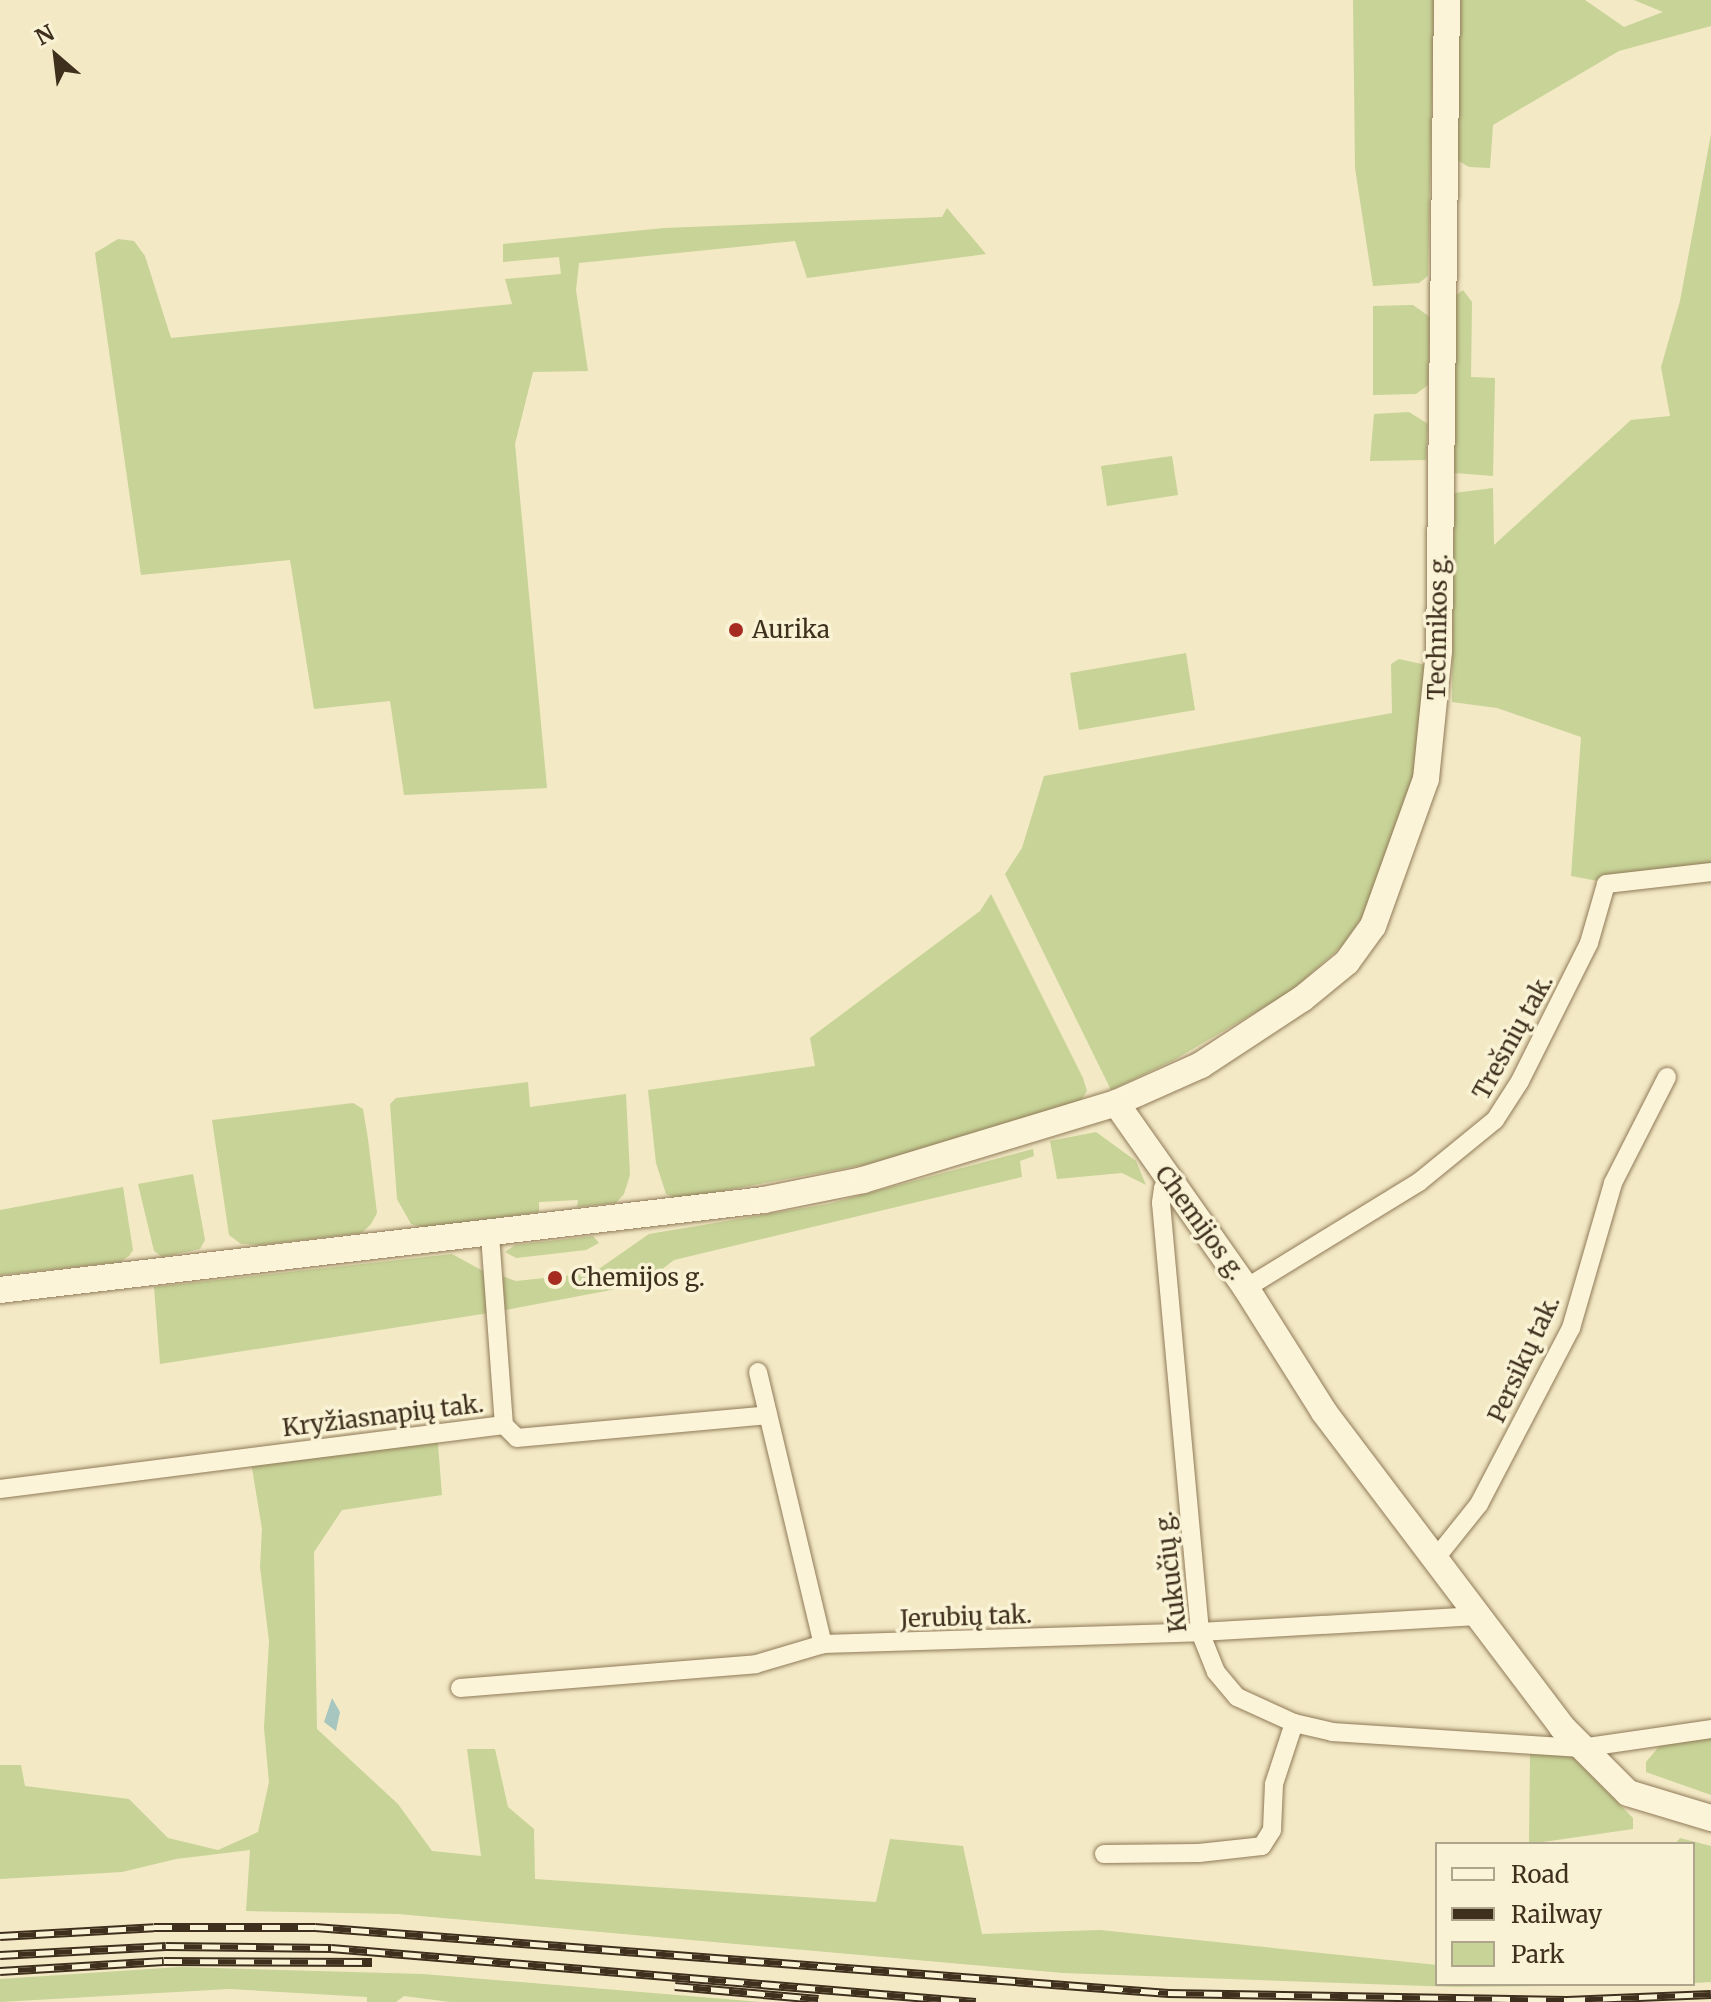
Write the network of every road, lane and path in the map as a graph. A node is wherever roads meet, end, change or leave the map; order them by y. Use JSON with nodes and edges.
{"nodes":[{"id":1,"x":1447,"y":0,"type":"edge"},
{"id":2,"x":1711,"y":872,"type":"edge"},
{"id":3,"x":1667,"y":1077,"type":"dead end"},
{"id":4,"x":1116,"y":1103,"type":"junction"},
{"id":5,"x":1173,"y":1183,"type":"junction"},
{"id":6,"x":490,"y":1235,"type":"junction"},
{"id":7,"x":1246,"y":1288,"type":"junction"},
{"id":8,"x":0,"y":1290,"type":"edge"},
{"id":9,"x":758,"y":1372,"type":"dead end"},
{"id":10,"x":768,"y":1415,"type":"junction"},
{"id":11,"x":504,"y":1425,"type":"junction"},
{"id":12,"x":0,"y":1489,"type":"edge"},
{"id":13,"x":1435,"y":1559,"type":"junction"},
{"id":14,"x":1478,"y":1616,"type":"junction"},
{"id":15,"x":1200,"y":1632,"type":"junction"},
{"id":16,"x":823,"y":1644,"type":"junction"},
{"id":17,"x":460,"y":1688,"type":"dead end"},
{"id":18,"x":1294,"y":1723,"type":"junction"},
{"id":19,"x":1711,"y":1729,"type":"edge"},
{"id":20,"x":1581,"y":1748,"type":"junction"},
{"id":21,"x":1711,"y":1818,"type":"edge"},
{"id":22,"x":1104,"y":1854,"type":"dead end"}],
"edges":[{"from":1,"to":4,"type":"main road","name":"Technikos g."},
{"from":2,"to":7,"type":"street","name":"Trešnių tak."},
{"from":3,"to":13,"type":"street","name":"Persikų tak."},
{"from":4,"to":5,"type":"main road","name":"Chemijos g."},
{"from":4,"to":6,"type":"main road"},
{"from":5,"to":7,"type":"main road","name":"Chemijos g."},
{"from":5,"to":15,"type":"street","name":"Kukučių g."},
{"from":6,"to":8,"type":"main road"},
{"from":6,"to":11,"type":"street"},
{"from":7,"to":13,"type":"main road","name":"Chemijos g."},
{"from":9,"to":10,"type":"street"},
{"from":10,"to":11,"type":"street","name":"Kryžiasnapių tak."},
{"from":10,"to":16,"type":"street"},
{"from":11,"to":12,"type":"street","name":"Kryžiasnapių tak."},
{"from":13,"to":14,"type":"main road","name":"Chemijos g."},
{"from":14,"to":15,"type":"street","name":"Jerubių tak."},
{"from":14,"to":20,"type":"main road","name":"Chemijos g."},
{"from":15,"to":16,"type":"street","name":"Jerubių tak."},
{"from":15,"to":18,"type":"street","name":"Kukučių g."},
{"from":16,"to":17,"type":"street","name":"Jerubių tak."},
{"from":18,"to":20,"type":"street","name":"Kukučių g."},
{"from":18,"to":22,"type":"street"},
{"from":19,"to":20,"type":"street","name":"Kukučių g."},
{"from":20,"to":21,"type":"main road","name":"Chemijos g."}]}
